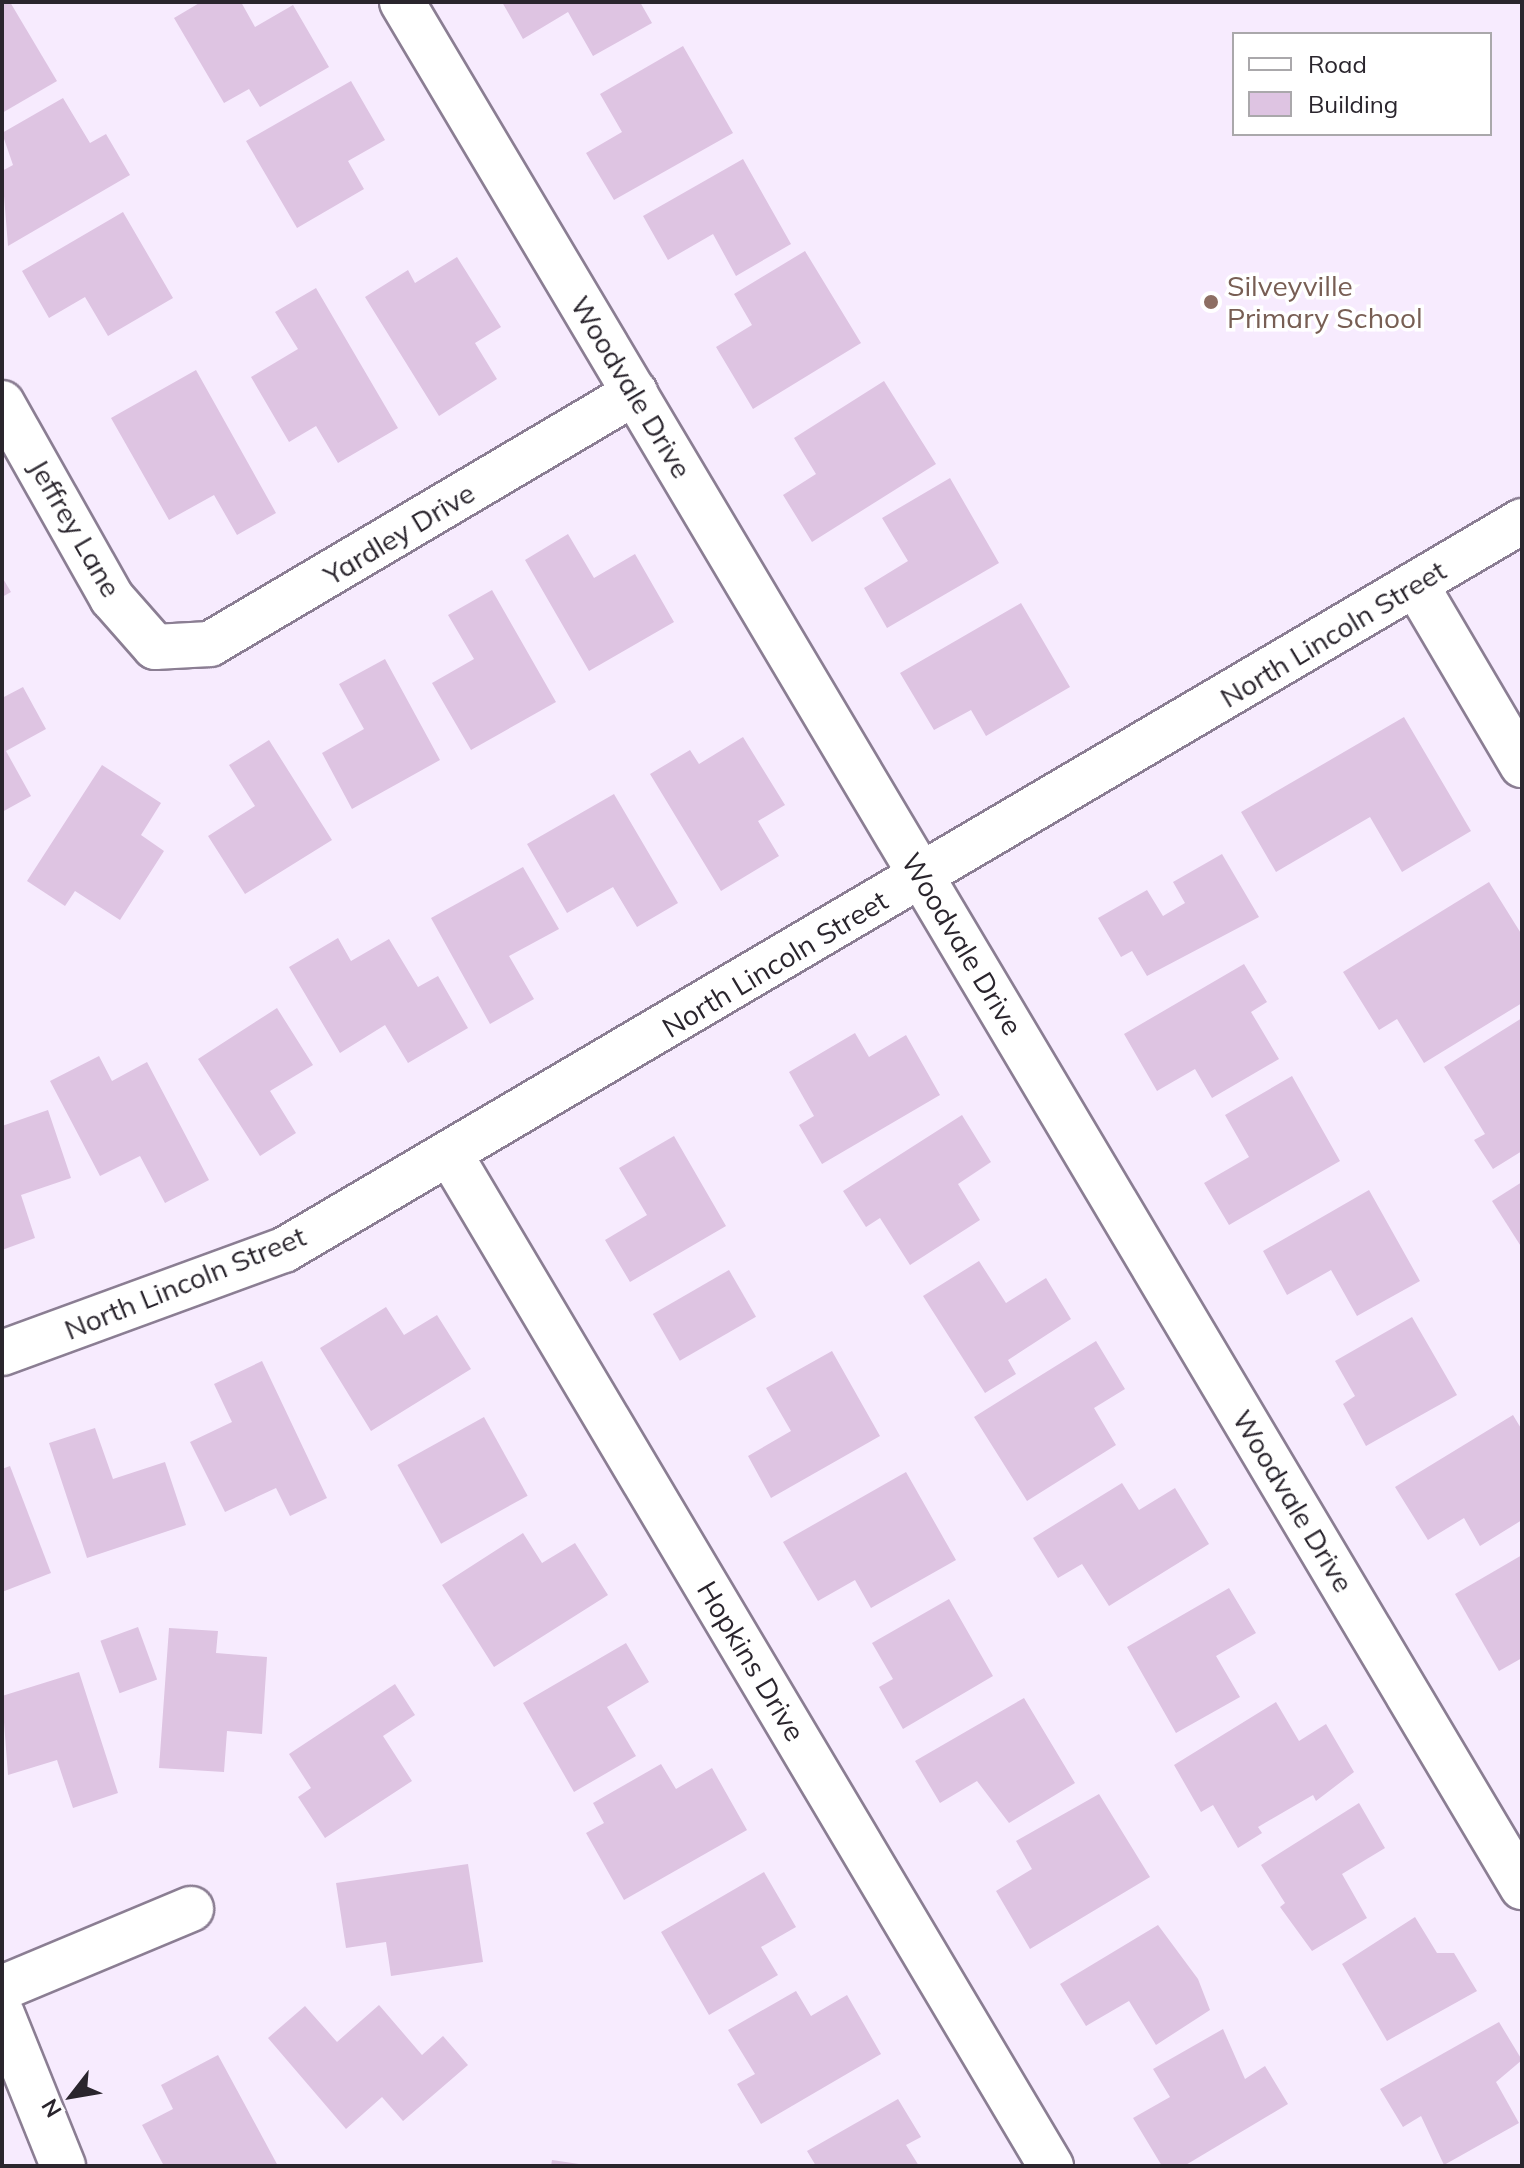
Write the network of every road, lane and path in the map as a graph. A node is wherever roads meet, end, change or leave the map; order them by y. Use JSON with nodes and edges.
{"nodes":[{"id":1,"x":402,"y":2,"type":"edge"},
{"id":2,"x":635,"y":393,"type":"junction"},
{"id":3,"x":2,"y":403,"type":"edge"},
{"id":4,"x":1522,"y":521,"type":"edge"},
{"id":5,"x":1416,"y":585,"type":"junction"},
{"id":6,"x":155,"y":647,"type":"joint"},
{"id":7,"x":1522,"y":765,"type":"edge"},
{"id":8,"x":922,"y":877,"type":"junction"},
{"id":9,"x":451,"y":1156,"type":"junction"},
{"id":10,"x":2,"y":1353,"type":"edge"},
{"id":11,"x":1522,"y":1887,"type":"edge"},
{"id":12,"x":191,"y":1909,"type":"dead end"},
{"id":13,"x":2,"y":1988,"type":"edge"},
{"id":14,"x":2,"y":2014,"type":"edge"},
{"id":15,"x":63,"y":2166,"type":"edge"},
{"id":16,"x":1051,"y":2166,"type":"edge"}],
"edges":[{"from":1,"to":2,"type":"street","name":"Woodvale Drive"},
{"from":2,"to":6,"type":"street","name":"Yardley Drive"},
{"from":2,"to":8,"type":"street","name":"Woodvale Drive"},
{"from":3,"to":6,"type":"street","name":"Jeffrey Lane"},
{"from":4,"to":5,"type":"street","name":"North Lincoln Street"},
{"from":5,"to":7,"type":"street"},
{"from":5,"to":8,"type":"street","name":"North Lincoln Street"},
{"from":8,"to":9,"type":"street","name":"North Lincoln Street"},
{"from":8,"to":11,"type":"street","name":"Woodvale Drive"},
{"from":9,"to":10,"type":"street","name":"North Lincoln Street"},
{"from":9,"to":16,"type":"street","name":"Hopkins Drive"},
{"from":12,"to":13,"type":"street"},
{"from":14,"to":15,"type":"street"}]}
